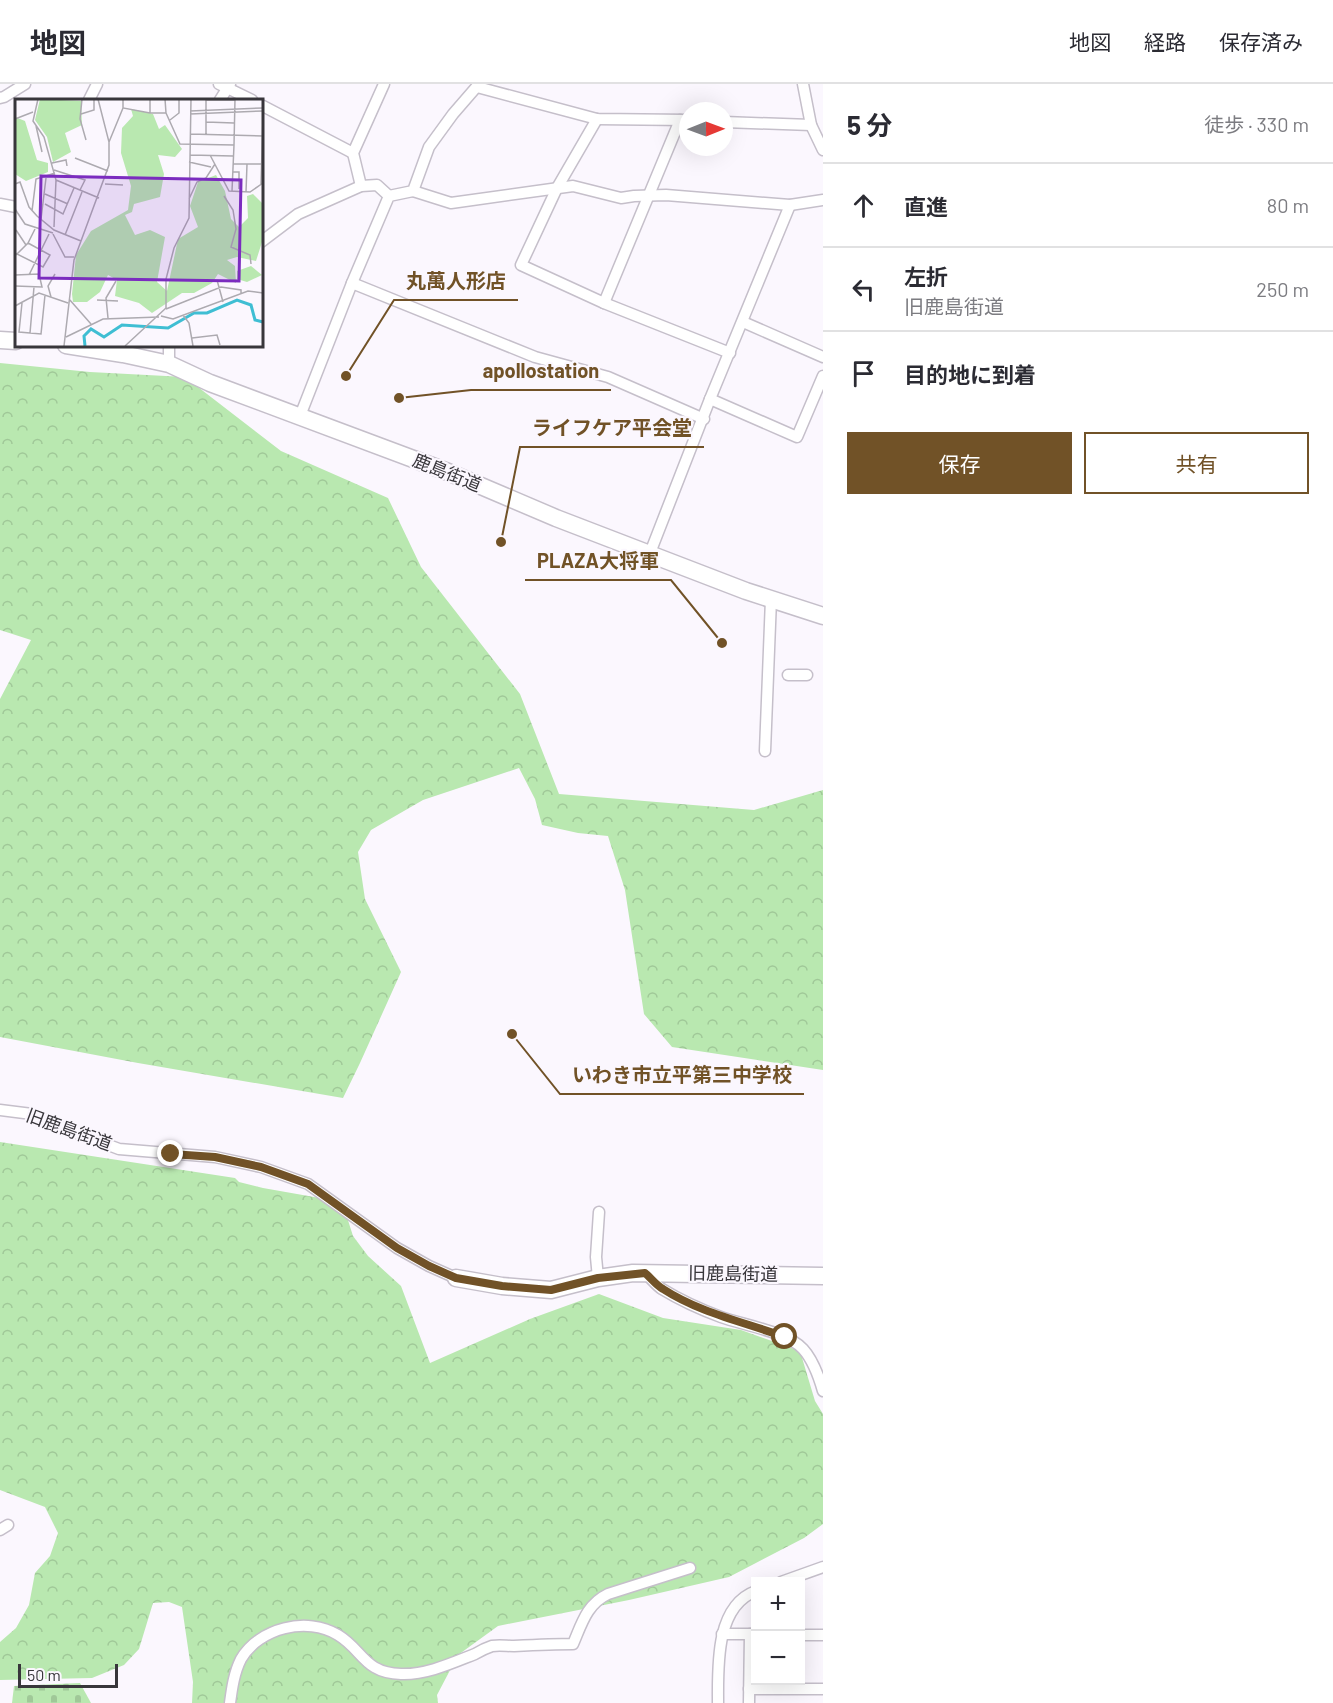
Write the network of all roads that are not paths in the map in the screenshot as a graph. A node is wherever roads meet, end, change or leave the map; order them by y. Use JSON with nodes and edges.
{"nodes":[{"id":1,"x":25,"y":84,"type":"edge"},
{"id":2,"x":98,"y":84,"type":"edge"},
{"id":3,"x":384,"y":84,"type":"edge"},
{"id":4,"x":803,"y":84,"type":"edge"},
{"id":5,"x":478,"y":85,"type":"edge"},
{"id":6,"x":226,"y":86,"type":"edge"},
{"id":7,"x":0,"y":98,"type":"edge"},
{"id":8,"x":90,"y":99,"type":"edge"},
{"id":9,"x":250,"y":99,"type":"edge"},
{"id":10,"x":262,"y":106,"type":"edge"},
{"id":11,"x":597,"y":119,"type":"junction"},
{"id":12,"x":679,"y":120,"type":"edge"},
{"id":13,"x":733,"y":122,"type":"edge"},
{"id":14,"x":811,"y":125,"type":"junction"},
{"id":15,"x":679,"y":131,"type":"edge"},
{"id":16,"x":823,"y":150,"type":"edge"},
{"id":17,"x":353,"y":153,"type":"junction"},
{"id":18,"x":361,"y":186,"type":"junction"},
{"id":19,"x":557,"y":188,"type":"junction"},
{"id":20,"x":413,"y":191,"type":"junction"},
{"id":21,"x":389,"y":196,"type":"junction"},
{"id":22,"x":650,"y":196,"type":"junction"},
{"id":23,"x":823,"y":200,"type":"edge"},
{"id":24,"x":0,"y":204,"type":"edge"},
{"id":25,"x":790,"y":205,"type":"junction"},
{"id":26,"x":15,"y":207,"type":"edge"},
{"id":27,"x":262,"y":241,"type":"edge"},
{"id":28,"x":352,"y":283,"type":"junction"},
{"id":29,"x":604,"y":303,"type":"junction"},
{"id":30,"x":743,"y":322,"type":"junction"},
{"id":31,"x":0,"y":340,"type":"edge"},
{"id":32,"x":15,"y":341,"type":"edge"},
{"id":33,"x":73,"y":346,"type":"edge"},
{"id":34,"x":169,"y":346,"type":"edge"},
{"id":35,"x":730,"y":353,"type":"junction"},
{"id":36,"x":823,"y":357,"type":"edge"},
{"id":37,"x":169,"y":364,"type":"junction"},
{"id":38,"x":823,"y":376,"type":"edge"},
{"id":39,"x":711,"y":399,"type":"junction"},
{"id":40,"x":300,"y":416,"type":"junction"},
{"id":41,"x":704,"y":419,"type":"junction"},
{"id":42,"x":650,"y":553,"type":"junction"},
{"id":43,"x":771,"y":599,"type":"junction"},
{"id":44,"x":823,"y":616,"type":"edge"},
{"id":45,"x":788,"y":675,"type":"dead end"},
{"id":46,"x":812,"y":676,"type":"dead end"},
{"id":47,"x":765,"y":751,"type":"dead end"},
{"id":48,"x":0,"y":1110,"type":"edge"},
{"id":49,"x":599,"y":1212,"type":"dead end"},
{"id":50,"x":645,"y":1273,"type":"junction"},
{"id":51,"x":823,"y":1276,"type":"edge"},
{"id":52,"x":456,"y":1278,"type":"joint"},
{"id":53,"x":598,"y":1278,"type":"junction"},
{"id":54,"x":823,"y":1391,"type":"edge"},
{"id":55,"x":823,"y":1567,"type":"edge"},
{"id":56,"x":690,"y":1568,"type":"dead end"},
{"id":57,"x":793,"y":1577,"type":"edge"},
{"id":58,"x":751,"y":1592,"type":"edge"},
{"id":59,"x":722,"y":1634,"type":"junction"},
{"id":60,"x":751,"y":1634,"type":"edge"},
{"id":61,"x":805,"y":1635,"type":"edge"},
{"id":62,"x":823,"y":1635,"type":"edge"},
{"id":63,"x":751,"y":1662,"type":"edge"},
{"id":64,"x":749,"y":1689,"type":"junction"},
{"id":65,"x":823,"y":1689,"type":"edge"},
{"id":66,"x":230,"y":1703,"type":"edge"},
{"id":67,"x":718,"y":1703,"type":"edge"},
{"id":68,"x":749,"y":1703,"type":"edge"}],
"edges":[{"from":1,"to":7,"type":"street"},
{"from":2,"to":8,"type":"street"},
{"from":3,"to":17,"type":"street"},
{"from":4,"to":14,"type":"street"},
{"from":5,"to":11,"type":"street"},
{"from":5,"to":20,"type":"street"},
{"from":6,"to":9,"type":"street"},
{"from":10,"to":17,"type":"street"},
{"from":11,"to":12,"type":"street"},
{"from":11,"to":19,"type":"street"},
{"from":13,"to":14,"type":"street"},
{"from":14,"to":16,"type":"street"},
{"from":15,"to":22,"type":"street"},
{"from":17,"to":18,"type":"street"},
{"from":18,"to":21,"type":"street"},
{"from":18,"to":27,"type":"street"},
{"from":19,"to":20,"type":"street"},
{"from":19,"to":22,"type":"street"},
{"from":19,"to":29,"type":"street"},
{"from":20,"to":21,"type":"street"},
{"from":21,"to":28,"type":"street"},
{"from":22,"to":25,"type":"street"},
{"from":22,"to":29,"type":"street"},
{"from":23,"to":25,"type":"street"},
{"from":24,"to":26,"type":"street"},
{"from":25,"to":30,"type":"street"},
{"from":28,"to":40,"type":"street"},
{"from":28,"to":41,"type":"street"},
{"from":29,"to":35,"type":"street"},
{"from":30,"to":35,"type":"street"},
{"from":30,"to":36,"type":"street"},
{"from":31,"to":32,"type":"street"},
{"from":33,"to":37,"type":"street","name":"鹿島街道"},
{"from":34,"to":37,"type":"street"},
{"from":35,"to":39,"type":"street"},
{"from":37,"to":40,"type":"street","name":"鹿島街道"},
{"from":38,"to":39,"type":"street"},
{"from":39,"to":41,"type":"street"},
{"from":40,"to":42,"type":"street","name":"鹿島街道"},
{"from":41,"to":42,"type":"street"},
{"from":42,"to":43,"type":"street","name":"鹿島街道"},
{"from":43,"to":44,"type":"street","name":"鹿島街道"},
{"from":43,"to":47,"type":"street"},
{"from":45,"to":46,"type":"street"},
{"from":48,"to":52,"type":"street","name":"旧鹿島街道"},
{"from":49,"to":53,"type":"street"},
{"from":50,"to":51,"type":"street","name":"旧鹿島街道"},
{"from":50,"to":53,"type":"street","name":"旧鹿島街道"},
{"from":50,"to":54,"type":"street"},
{"from":52,"to":53,"type":"street","name":"旧鹿島街道"},
{"from":55,"to":57,"type":"street"},
{"from":56,"to":66,"type":"street"},
{"from":58,"to":59,"type":"street"},
{"from":59,"to":60,"type":"street"},
{"from":59,"to":67,"type":"street"},
{"from":61,"to":62,"type":"street"},
{"from":63,"to":64,"type":"street"},
{"from":64,"to":65,"type":"street"},
{"from":64,"to":68,"type":"street"}]}
